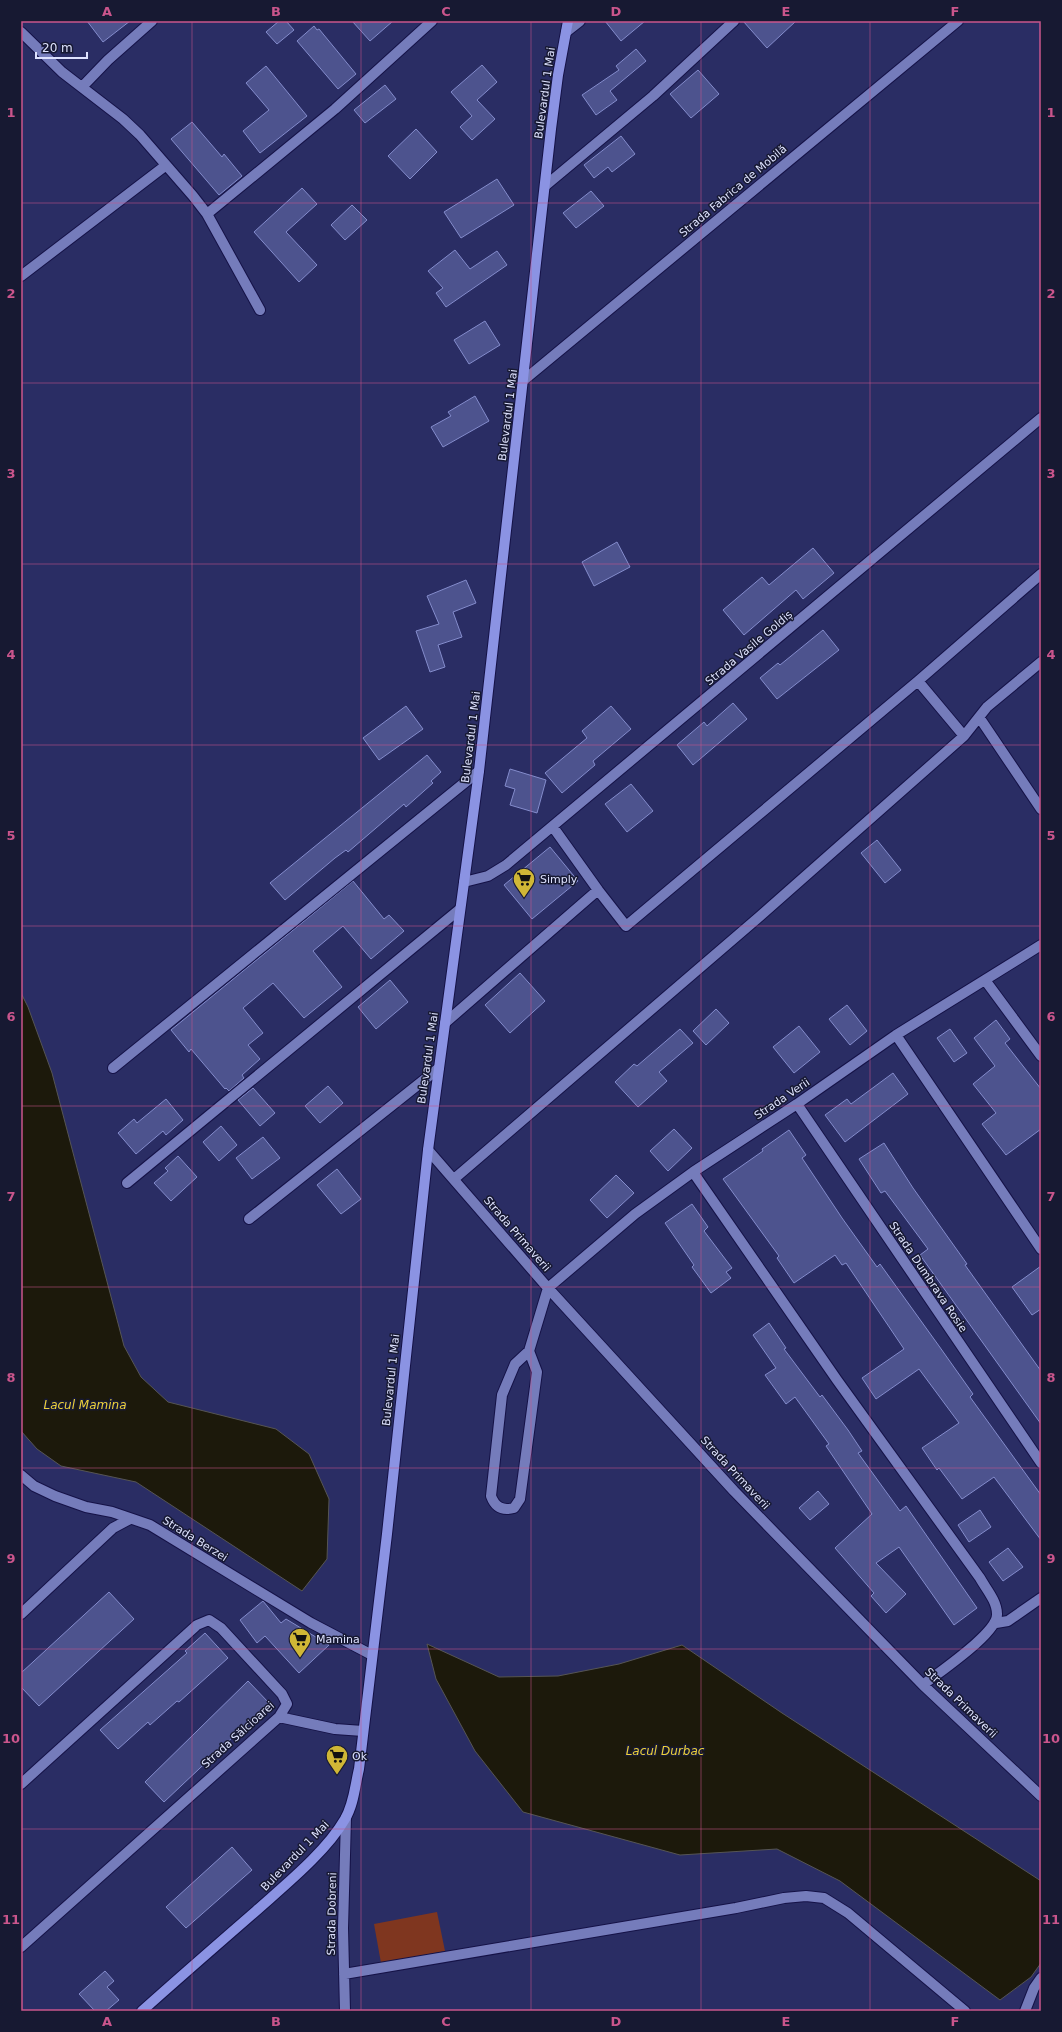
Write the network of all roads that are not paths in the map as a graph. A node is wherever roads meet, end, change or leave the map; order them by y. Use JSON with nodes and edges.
{"nodes":[{"id":1,"x":152,"y":21,"type":"edge"},
{"id":2,"x":432,"y":21,"type":"edge"},
{"id":3,"x":568,"y":21,"type":"edge"},
{"id":4,"x":580,"y":21,"type":"edge"},
{"id":5,"x":734,"y":21,"type":"edge"},
{"id":6,"x":958,"y":21,"type":"edge"},
{"id":7,"x":21,"y":32,"type":"edge"},
{"id":8,"x":566,"y":32,"type":"junction"},
{"id":9,"x":82,"y":87,"type":"junction"},
{"id":10,"x":165,"y":166,"type":"junction"},
{"id":11,"x":545,"y":186,"type":"junction"},
{"id":12,"x":208,"y":214,"type":"junction"},
{"id":13,"x":21,"y":276,"type":"edge"},
{"id":14,"x":260,"y":310,"type":"dead end"},
{"id":15,"x":524,"y":380,"type":"junction"},
{"id":16,"x":1041,"y":418,"type":"edge"},
{"id":17,"x":1041,"y":574,"type":"edge"},
{"id":18,"x":1041,"y":662,"type":"edge"},
{"id":19,"x":918,"y":681,"type":"junction"},
{"id":20,"x":979,"y":717,"type":"junction"},
{"id":21,"x":964,"y":736,"type":"junction"},
{"id":22,"x":479,"y":771,"type":"junction"},
{"id":23,"x":1041,"y":809,"type":"edge"},
{"id":24,"x":553,"y":828,"type":"junction"},
{"id":25,"x":464,"y":882,"type":"junction"},
{"id":26,"x":598,"y":890,"type":"junction"},
{"id":27,"x":460,"y":909,"type":"junction"},
{"id":28,"x":1041,"y":945,"type":"edge"},
{"id":29,"x":985,"y":980,"type":"junction"},
{"id":30,"x":445,"y":1023,"type":"junction"},
{"id":31,"x":896,"y":1035,"type":"junction"},
{"id":32,"x":1041,"y":1056,"type":"edge"},
{"id":33,"x":113,"y":1068,"type":"dead end"},
{"id":34,"x":439,"y":1068,"type":"junction"},
{"id":35,"x":797,"y":1104,"type":"junction"},
{"id":36,"x":428,"y":1150,"type":"junction"},
{"id":37,"x":693,"y":1172,"type":"junction"},
{"id":38,"x":454,"y":1179,"type":"junction"},
{"id":39,"x":127,"y":1183,"type":"dead end"},
{"id":40,"x":249,"y":1219,"type":"dead end"},
{"id":41,"x":1041,"y":1249,"type":"edge"},
{"id":42,"x":548,"y":1288,"type":"junction"},
{"id":43,"x":529,"y":1351,"type":"junction"},
{"id":44,"x":1041,"y":1463,"type":"edge"},
{"id":45,"x":21,"y":1475,"type":"edge"},
{"id":46,"x":130,"y":1519,"type":"junction"},
{"id":47,"x":1041,"y":1598,"type":"edge"},
{"id":48,"x":21,"y":1614,"type":"edge"},
{"id":49,"x":996,"y":1623,"type":"junction"},
{"id":50,"x":372,"y":1655,"type":"junction"},
{"id":51,"x":924,"y":1684,"type":"junction"},
{"id":52,"x":279,"y":1717,"type":"junction"},
{"id":53,"x":363,"y":1731,"type":"junction"},
{"id":54,"x":21,"y":1784,"type":"edge"},
{"id":55,"x":1041,"y":1796,"type":"edge"},
{"id":56,"x":346,"y":1818,"type":"junction"},
{"id":57,"x":21,"y":1947,"type":"edge"},
{"id":58,"x":344,"y":1974,"type":"junction"},
{"id":59,"x":1041,"y":1978,"type":"edge"},
{"id":60,"x":142,"y":2011,"type":"edge"},
{"id":61,"x":345,"y":2011,"type":"edge"},
{"id":62,"x":965,"y":2011,"type":"edge"},
{"id":63,"x":1025,"y":2011,"type":"edge"}],
"edges":[{"from":1,"to":9,"type":"street"},
{"from":2,"to":12,"type":"street"},
{"from":3,"to":8,"type":"main road","name":"Bulevardul 1 Mai"},
{"from":4,"to":8,"type":"street"},
{"from":5,"to":11,"type":"street"},
{"from":6,"to":15,"type":"street","name":"Strada Fabrica de Mobilă"},
{"from":7,"to":9,"type":"street"},
{"from":8,"to":11,"type":"main road","name":"Bulevardul 1 Mai"},
{"from":9,"to":10,"type":"street"},
{"from":10,"to":12,"type":"street"},
{"from":10,"to":13,"type":"street"},
{"from":11,"to":15,"type":"main road","name":"Bulevardul 1 Mai"},
{"from":12,"to":14,"type":"street"},
{"from":15,"to":22,"type":"main road","name":"Bulevardul 1 Mai"},
{"from":16,"to":24,"type":"street","name":"Strada Vasile Goldiș"},
{"from":17,"to":19,"type":"street"},
{"from":18,"to":20,"type":"street"},
{"from":19,"to":21,"type":"street"},
{"from":19,"to":26,"type":"street"},
{"from":20,"to":21,"type":"street"},
{"from":20,"to":23,"type":"street"},
{"from":21,"to":38,"type":"street"},
{"from":22,"to":25,"type":"main road","name":"Bulevardul 1 Mai"},
{"from":22,"to":33,"type":"street"},
{"from":24,"to":25,"type":"street","name":"Strada Vasile Goldiș"},
{"from":24,"to":26,"type":"street"},
{"from":25,"to":27,"type":"main road","name":"Bulevardul 1 Mai"},
{"from":26,"to":30,"type":"street"},
{"from":27,"to":30,"type":"main road","name":"Bulevardul 1 Mai"},
{"from":27,"to":39,"type":"street"},
{"from":28,"to":29,"type":"street","name":"Strada Verii"},
{"from":29,"to":31,"type":"street","name":"Strada Verii"},
{"from":29,"to":32,"type":"street"},
{"from":30,"to":34,"type":"main road","name":"Bulevardul 1 Mai"},
{"from":31,"to":35,"type":"street","name":"Strada Verii"},
{"from":31,"to":41,"type":"street"},
{"from":34,"to":36,"type":"main road","name":"Bulevardul 1 Mai"},
{"from":34,"to":40,"type":"street"},
{"from":35,"to":37,"type":"street","name":"Strada Verii"},
{"from":35,"to":44,"type":"street","name":"Strada Dumbrava Rosie"},
{"from":36,"to":38,"type":"street","name":"Strada Primaverii"},
{"from":36,"to":50,"type":"main road","name":"Bulevardul 1 Mai"},
{"from":37,"to":42,"type":"street","name":"Strada Verii"},
{"from":37,"to":49,"type":"street"},
{"from":38,"to":42,"type":"street","name":"Strada Primaverii"},
{"from":42,"to":43,"type":"street"},
{"from":42,"to":51,"type":"street","name":"Strada Primaverii"},
{"from":43,"to":43,"type":"street"},
{"from":45,"to":46,"type":"street","name":"Strada Berzei"},
{"from":46,"to":48,"type":"street"},
{"from":46,"to":50,"type":"street","name":"Strada Berzei"},
{"from":47,"to":49,"type":"street"},
{"from":49,"to":51,"type":"street"},
{"from":50,"to":53,"type":"main road","name":"Bulevardul 1 Mai"},
{"from":51,"to":55,"type":"street","name":"Strada Primaverii"},
{"from":52,"to":53,"type":"street"},
{"from":52,"to":54,"type":"street","name":"Strada Sălcioarei"},
{"from":52,"to":57,"type":"street","name":"Strada Sălcioarei"},
{"from":53,"to":56,"type":"main road","name":"Bulevardul 1 Mai"},
{"from":56,"to":58,"type":"street","name":"Strada Dobreni"},
{"from":56,"to":60,"type":"main road","name":"Bulevardul 1 Mai"},
{"from":58,"to":61,"type":"street","name":"Strada Dobreni"},
{"from":58,"to":62,"type":"street"},
{"from":59,"to":63,"type":"street"}]}
